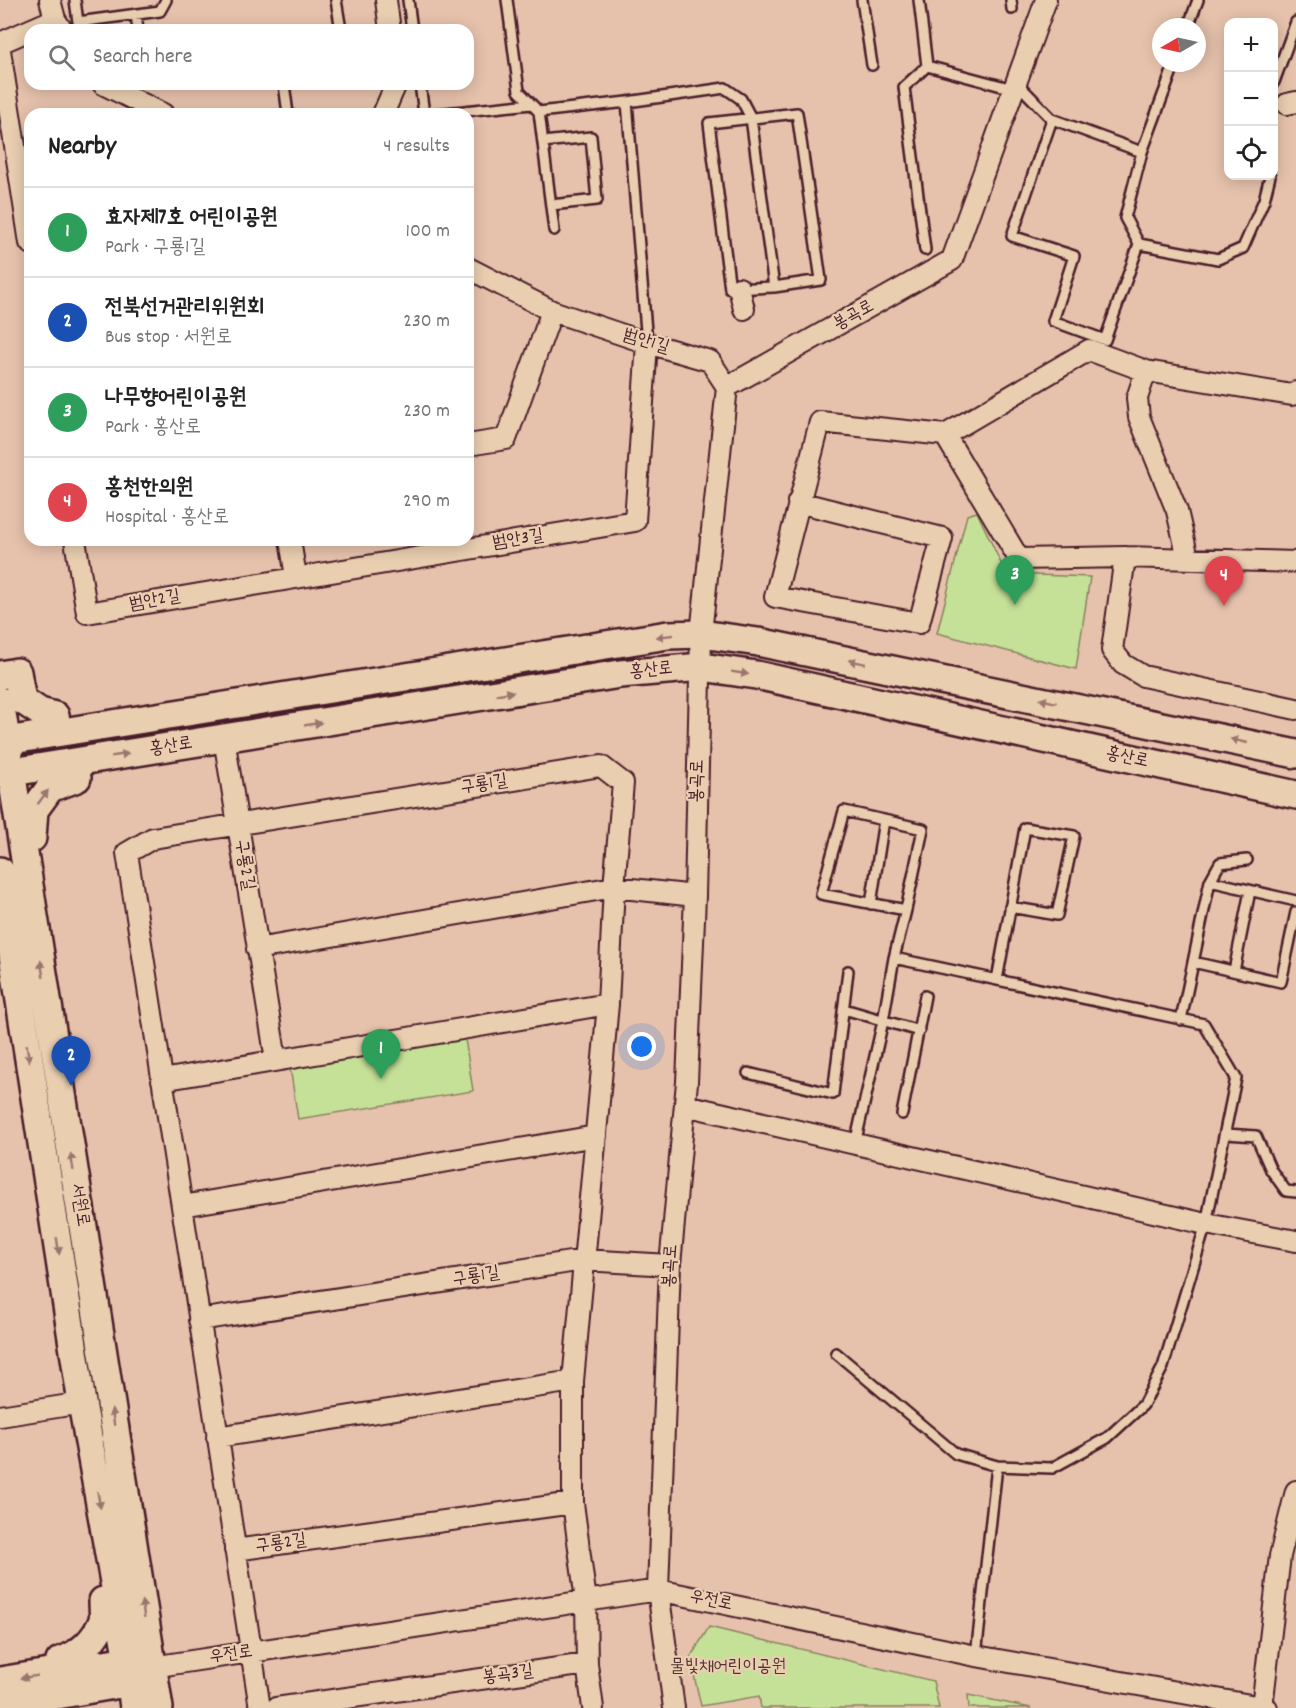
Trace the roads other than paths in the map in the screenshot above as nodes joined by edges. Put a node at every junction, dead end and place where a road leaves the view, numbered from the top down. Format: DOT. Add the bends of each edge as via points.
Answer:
graph roads {
  1 [pos="75,0"];
  2 [pos="165,0"];
  3 [pos="336,0"];
  4 [pos="386,0"];
  5 [pos="408,0"];
  6 [pos="507,0"];
  7 [pos="862,0"];
  8 [pos="919,0"];
  9 [pos="1046,0"];
  10 [pos="1198,0"];
  11 [pos="136,14"];
  12 [pos="56,16"];
  13 [pos="1191,18"];
  14 [pos="1296,22"];
  15 [pos="39,24"];
  16 [pos="137,24"];
  17 [pos="340,24"];
  18 [pos="389,24"];
  19 [pos="411,24"];
  20 [pos="24,31"];
  21 [pos="0,43"];
  22 [pos="0,50"];
  23 [pos="872,65"];
  24 [pos="927,66"];
  25 [pos="1172,72"];
  26 [pos="1278,72"];
  27 [pos="1014,85"];
  28 [pos="112,90"];
  29 [pos="285,90"];
  30 [pos="393,90"];
  31 [pos="421,90"];
  32 [pos="627,102"];
  33 [pos="531,104"];
  34 [pos="140,108"];
  35 [pos="287,108"];
  36 [pos="386,108"];
  37 [pos="423,108"];
  38 [pos="474,110"];
  39 [pos="539,112"];
  40 [pos="751,118"];
  41 [pos="1052,119"];
  42 [pos="543,142"];
  43 [pos="1142,152"];
  44 [pos="24,173"];
  45 [pos="1269,180"];
  46 [pos="551,205"];
  47 [pos="554,230"];
  48 [pos="1139,244"];
  49 [pos="925,250"];
  50 [pos="474,271"];
  51 [pos="774,287"];
  52 [pos="739,288"];
  53 [pos="744,309"];
  54 [pos="552,311"];
  55 [pos="647,343"];
  56 [pos="1146,371"];
  57 [pos="727,387"];
  58 [pos="1296,392"];
  59 [pos="945,435"];
  60 [pos="474,444"];
  61 [pos="798,502"];
  62 [pos="76,546"];
  63 [pos="291,546"];
  64 [pos="1125,557"];
  65 [pos="1188,558"];
  66 [pos="1296,562"];
  67 [pos="296,578"];
  68 [pos="701,634"];
  69 [pos="702,667"];
  70 [pos="0,675"];
  71 [pos="0,701"];
  72 [pos="1296,709"];
  73 [pos="58,732"];
  74 [pos="224,738"];
  75 [pos="3,741"];
  76 [pos="1296,754"];
  77 [pos="74,762"];
  78 [pos="6,773"];
  79 [pos="1296,795"];
  80 [pos="884,820"];
  81 [pos="237,825"];
  82 [pos="22,840"];
  83 [pos="1247,860"];
  84 [pos="0,871"];
  85 [pos="1210,881"];
  86 [pos="614,887"];
  87 [pos="1250,891"];
  88 [pos="695,896"];
  89 [pos="1296,901"];
  90 [pos="871,903"];
  91 [pos="1010,907"];
  92 [pos="906,910"];
  93 [pos="1296,912"];
  94 [pos="257,949"];
  95 [pos="894,958"];
  96 [pos="1193,962"];
  97 [pos="848,971"];
  98 [pos="1234,971"];
  99 [pos="997,980"];
  100 [pos="926,996"];
  101 [pos="608,1004"];
  102 [pos="844,1009"];
  103 [pos="1181,1020"];
  104 [pos="883,1021"];
  105 [pos="919,1031"];
  106 [pos="276,1060"];
  107 [pos="748,1073"];
  108 [pos="162,1080"];
  109 [pos="685,1104"];
  110 [pos="902,1114"];
  111 [pos="1226,1134"];
  112 [pos="596,1136"];
  113 [pos="855,1144"];
  114 [pos="1296,1192"];
  115 [pos="182,1206"];
  116 [pos="1206,1224"];
  117 [pos="1296,1241"];
  118 [pos="583,1260"];
  119 [pos="670,1265"];
  120 [pos="199,1320"];
  121 [pos="836,1353"];
  122 [pos="573,1381"];
  123 [pos="82,1403"];
  124 [pos="0,1416"];
  125 [pos="218,1437"];
  126 [pos="997,1466"];
  127 [pos="1296,1491"];
  128 [pos="573,1503"];
  129 [pos="235,1550"];
  130 [pos="658,1590"];
  131 [pos="116,1599"];
  132 [pos="586,1601"];
  133 [pos="250,1653"];
  134 [pos="976,1656"];
  135 [pos="587,1664"];
  136 [pos="136,1679"];
  137 [pos="0,1681"];
  138 [pos="74,1691"];
  139 [pos="0,1705"];
  140 [pos="1265,1707"];
  141 [pos="159,1708"];
  142 [pos="260,1708"];
  143 [pos="276,1708"];
  144 [pos="593,1708"];
  145 [pos="674,1708"];
  1 -- 11 [label="lane" via="78,22"];
  2 -- 11 [label="lane" via="160,11"];
  3 -- 17 [label="lane"];
  4 -- 18 [label="street"];
  5 -- 19 [label="lane"];
  6 -- 33 [label="lane" via="519,91"];
  7 -- 23 [label="lane"];
  8 -- 24 [label="lane"];
  9 -- 27 [label="street, 봉곡로"];
  10 -- 13 [label="lane"];
  11 -- 16 [label="lane"];
  12 -- 15 [label="street"];
  14 -- 26 [label="lane"];
  20 -- 21 [label="street"];
  22 -- 44 [label="street"];
  24 -- 27 [label="lane"];
  24 -- 49 [label="lane" via="904,87"];
  25 -- 43 [label="lane"];
  27 -- 41 [label="lane"];
  27 -- 57 [label="street, 봉곡로" via="952,261"];
  28 -- 34 [label="street"];
  29 -- 35 [label="lane"];
  30 -- 36 [label="street"];
  31 -- 37 [label="lane"];
  32 -- 39 [label="lane"];
  32 -- 40 [label="lane" via="725,88 741,99"];
  32 -- 55 [label="lane"];
  33 -- 38 [label="lane"];
  33 -- 39 [label="lane"];
  39 -- 42 [label="lane"];
  40 -- 51 [label="lane"];
  40 -- 51 [label="lane" via="797,113 819,269 820,280"];
  40 -- 52 [label="lane" via="709,123 730,289"];
  41 -- 43 [label="lane"];
  41 -- 48 [label="lane" via="1012,236 1074,256 1053,321 1105,340"];
  42 -- 46 [label="lane"];
  42 -- 46 [label="lane" via="591,137 597,200"];
  43 -- 48 [label="lane" via="1125,218"];
  45 -- 48 [label="lane" via="1243,248 1218,259"];
  46 -- 47 [label="lane"];
  50 -- 54 [label="street, 범안1길"];
  51 -- 52 [label="lane"];
  52 -- 53 [label="street"];
  54 -- 55 [label="street, 범안1길"];
  54 -- 60 [label="street" via="506,439"];
  55 -- 57 [label="street, 범안1길" via="710,361"];
  55 -- 67 [label="street, 범안3길" via="635,521"];
  56 -- 58 [label="street" via="1292,395"];
  56 -- 59 [label="street" via="1089,350"];
  56 -- 65 [label="street" via="1137,398 1139,417 1177,511"];
  57 -- 68 [label="street, 봉곡로"];
  59 -- 61 [label="street" via="820,422"];
  59 -- 64 [label="street" via="1019,559"];
  61 -- 61 [label="street" via="942,538 920,623 775,597"];
  62 -- 67 [label="street, 범안2길" via="87,613"];
  63 -- 67 [label="street"];
  64 -- 65 [label="street"];
  64 -- 72 [label="street" via="1112,650 1123,664 1143,676"];
  65 -- 66 [label="street"];
  68 -- 69 [label="street, 봉곡로"];
  68 -- 73 [label="street, 홍산로, one-way" via="668,635"];
  76 -- 68 [label="street, 홍산로, one-way" via="758,642"];
  74 -- 69 [label="street, 홍산로, one-way" via="620,674"];
  69 -- 79 [label="street, 홍산로, one-way" via="756,675"];
  69 -- 88 [label="street, 봉곡로"];
  70 -- 73 [label="street" via="17,672 22,700 40,712 56,716"];
  71 -- 75 [label="street, 서원로"];
  73 -- 75 [label="street, 홍산로"];
  77 -- 74 [label="street, 홍산로, one-way"];
  74 -- 81 [label="street"];
  75 -- 78 [label="street, 서원로"];
  77 -- 78 [label="street, 홍산로"];
  82 -- 77 [label="street, one-way" via="32,838 34,810 50,788 77,778"];
  78 -- 82 [label="street, 서원로"];
  80 -- 90 [label="lane"];
  80 -- 90 [label="lane" via="844,811 821,894"];
  80 -- 92 [label="lane" via="923,829"];
  81 -- 86 [label="street, 구룡1길" via="601,766 623,783"];
  81 -- 94 [label="street, 구룡2길"];
  81 -- 108 [label="street, 구룡2길" via="153,838 127,853"];
  136 -- 82 [label="street, 서원로, one-way"];
  83 -- 85 [label="lane" via="1220,863"];
  84 -- 123 [label="street, 서원로, one-way"];
  85 -- 87 [label="lane"];
  85 -- 96 [label="lane"];
  86 -- 88 [label="street"];
  86 -- 94 [label="street"];
  86 -- 101 [label="street, 구룡1길"];
  87 -- 89 [label="lane"];
  87 -- 98 [label="lane"];
  88 -- 109 [label="street, 봉곡로"];
  90 -- 92 [label="lane"];
  91 -- 91 [label="lane" via="1025,828 1074,836 1057,915"];
  91 -- 99 [label="lane"];
  92 -- 95 [label="lane"];
  93 -- 98 [label="lane" via="1281,982"];
  94 -- 106 [label="street, 구룡2길"];
  95 -- 99 [label="lane"];
  95 -- 104 [label="lane"];
  96 -- 98 [label="lane"];
  96 -- 103 [label="lane"];
  97 -- 102 [label="lane"];
  99 -- 103 [label="lane"];
  100 -- 105 [label="lane"];
  101 -- 106 [label="street"];
  101 -- 112 [label="street, 구룡1길"];
  102 -- 104 [label="lane"];
  102 -- 107 [label="lane" via="833,1095"];
  103 -- 111 [label="lane" via="1204,1024 1236,1078"];
  104 -- 105 [label="lane"];
  104 -- 113 [label="lane"];
  105 -- 110 [label="lane"];
  106 -- 108 [label="street"];
  108 -- 115 [label="street, 구룡2길"];
  109 -- 113 [label="street"];
  109 -- 119 [label="street, 봉곡로"];
  111 -- 114 [label="lane" via="1256,1136 1271,1170 1286,1191"];
  111 -- 116 [label="lane"];
  112 -- 115 [label="street"];
  112 -- 118 [label="street, 구룡1길"];
  113 -- 116 [label="street"];
  115 -- 120 [label="street, 구룡2길"];
  116 -- 117 [label="street"];
  116 -- 126 [label="lane" via="1163,1367 1143,1405 1107,1438 1052,1468"];
  118 -- 119 [label="street"];
  118 -- 120 [label="street, 구룡1길"];
  118 -- 122 [label="street, 구룡1길"];
  119 -- 130 [label="street, 봉곡로"];
  120 -- 125 [label="street, 구룡2길"];
  121 -- 126 [label="lane" via="956,1454"];
  122 -- 125 [label="street"];
  122 -- 128 [label="street, 구룡1길"];
  123 -- 124 [label="street"];
  123 -- 131 [label="street, 서원로, one-way"];
  125 -- 129 [label="street, 구룡2길"];
  126 -- 134 [label="lane"];
  127 -- 140 [label="street" via="1280,1556"];
  128 -- 129 [label="street, 구룡2길"];
  128 -- 132 [label="street, 구룡1길"];
  129 -- 133 [label="street"];
  130 -- 132 [label="street, 우전로"];
  130 -- 134 [label="street, 우전로"];
  130 -- 145 [label="street, 봉곡로"];
  131 -- 136 [label="street, 서원로"];
  131 -- 138 [label="street" via="103,1601 103,1620 87,1647 60,1661"];
  132 -- 133 [label="street, 우전로"];
  132 -- 135 [label="street"];
  133 -- 136 [label="street, 우전로"];
  133 -- 142 [label="street"];
  134 -- 140 [label="street, 우전로"];
  135 -- 143 [label="street, 봉곡3길"];
  135 -- 144 [label="street"];
  136 -- 138 [label="street, 우전로"];
  136 -- 141 [label="street, 서원로"];
  138 -- 137 [label="street, 우전로, one-way"];
  138 -- 139 [label="street, 우전로"];
}
